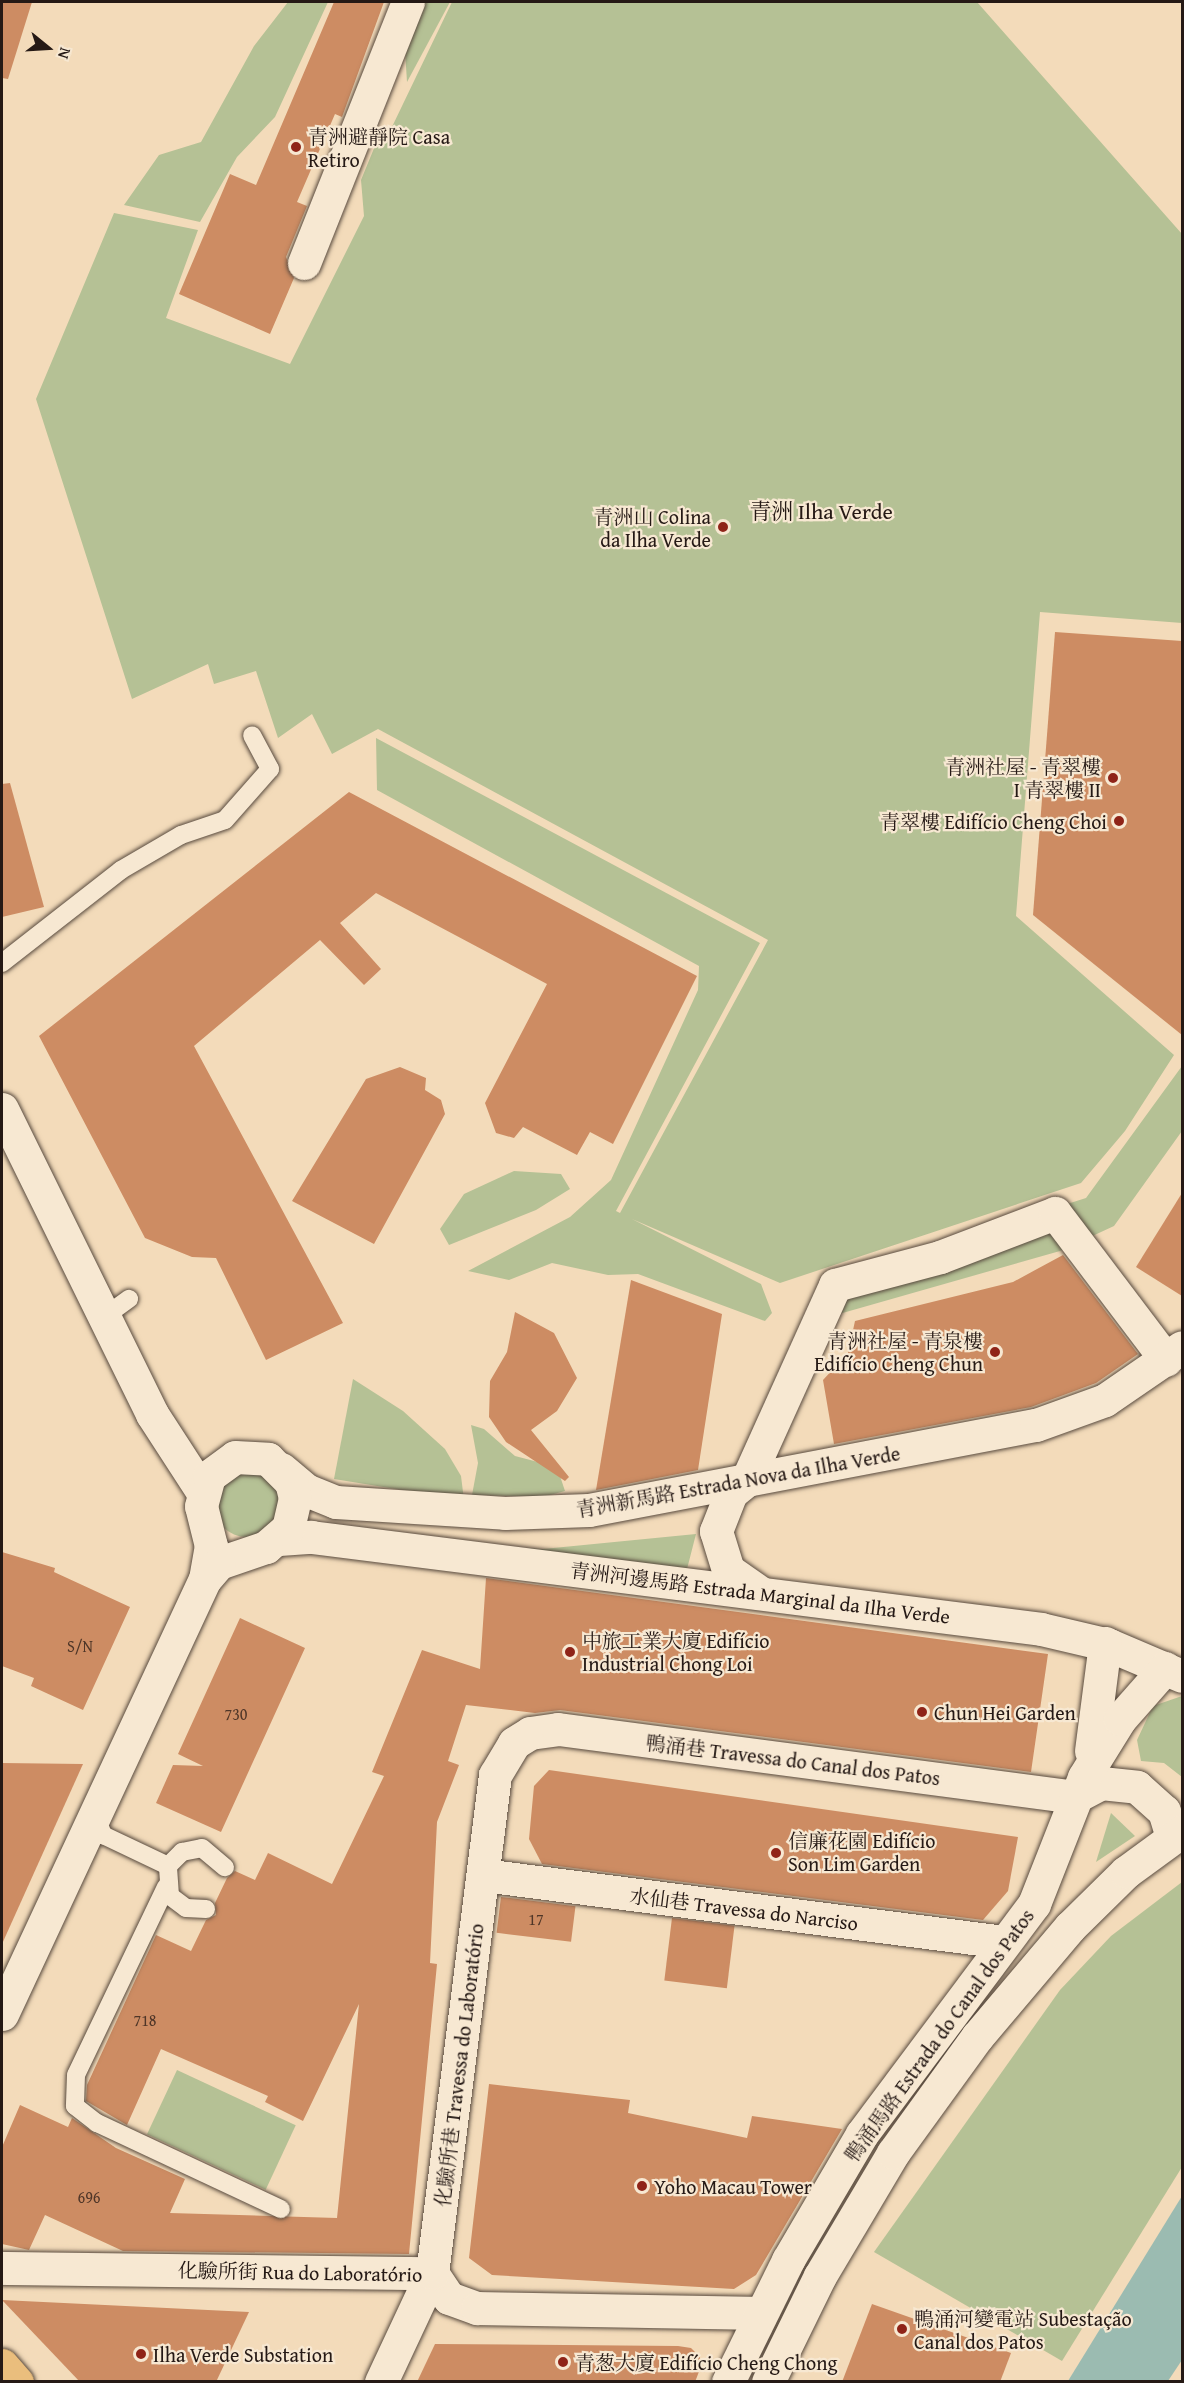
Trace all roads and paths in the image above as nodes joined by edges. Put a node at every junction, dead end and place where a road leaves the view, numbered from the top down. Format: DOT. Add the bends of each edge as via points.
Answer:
graph roads {
  1 [pos="408,2"];
  2 [pos="304,263"];
  3 [pos="252,735"];
  4 [pos="2,963"];
  5 [pos="2,1108"];
  6 [pos="1174,1353"];
  7 [pos="152,1414"];
  8 [pos="236,1457"];
  9 [pos="281,1469"];
  10 [pos="747,1480"];
  11 [pos="203,1506"];
  12 [pos="265,1545"];
  13 [pos="205,1579"];
  14 [pos="760,1593"];
  15 [pos="1105,1643"];
  16 [pos="1176,1669"];
  17 [pos="514,1743"];
  18 [pos="1079,1787"];
  19 [pos="104,1826"];
  20 [pos="1177,1834"];
  21 [pos="168,1866"];
  22 [pos="225,1867"];
  23 [pos="483,1875"];
  24 [pos="166,1887"];
  25 [pos="206,1909"];
  26 [pos="1004,1942"];
  27 [pos="2,2014"];
  28 [pos="281,2209"];
  29 [pos="2,2268"];
  30 [pos="432,2273"];
  31 [pos="761,2313"];
  32 [pos="2,2365"];
  33 [pos="17,2382"];
  34 [pos="381,2382"];
  35 [pos="728,2382"];
  36 [pos="768,2382"];
  1 -- 2 [label="street"];
  3 -- 4 [label="lane" via="270,769 225,820 181,835 122,870"];
  5 -- 7 [label="street" via="116,1308"];
  6 -- 10 [label="street, 青洲新馬路 Estrada Nova da Ilha Verde" via="1105,1400 1036,1425"];
  6 -- 10 [label="street" via="1055,1213 940,1257 835,1285"];
  7 -- 8 [label="street" via="175,1438 204,1452"];
  7 -- 11 [label="street"];
  8 -- 9 [label="street" via="252,1455"];
  8 -- 11 [label="street" via="209,1476"];
  9 -- 10 [label="street, 青洲新馬路 Estrada Nova da Ilha Verde" via="306,1490 336,1502 505,1513 589,1510"];
  9 -- 12 [label="street" via="295,1498 291,1521"];
  10 -- 14 [label="street" via="731,1494 716,1531 728,1570"];
  11 -- 12 [label="street" via="223,1543"];
  11 -- 13 [label="street" via="211,1546"];
  12 -- 13 [label="street" via="219,1563"];
  12 -- 14 [label="street, 青洲河邊馬路 Estrada Marginal da Ilha Verde" via="311,1537"];
  13 -- 19 [label="street"];
  14 -- 15 [label="street, 青洲河邊馬路 Estrada Marginal da Ilha Verde" via="1041,1629"];
  15 -- 16 [label="street, 青洲河邊馬路 Estrada Marginal da Ilha Verde"];
  15 -- 18 [label="street" via="1100,1707"];
  16 -- 18 [label="street" via="1120,1719"];
  17 -- 18 [label="street, 鴨涌巷 Travessa do Canal dos Patos" via="530,1733 558,1730"];
  17 -- 23 [label="street, 化驗所巷 Travessa do Laboratório" via="495,1775"];
  18 -- 20 [label="street" via="1101,1783 1137,1787 1164,1811"];
  18 -- 26 [label="street, 鴨涌馬路 Estrada do Canal dos Patos" via="1034,1904"];
  19 -- 21 [label="lane"];
  19 -- 27 [label="street" via="78,1851"];
  20 -- 36 [label="street, 鴨涌馬路 Estrada do Canal dos Patos" via="1070,1927 977,2037 893,2153 820,2276"];
  21 -- 22 [label="lane" via="182,1852 202,1848"];
  21 -- 24 [label="lane"];
  23 -- 26 [label="street, 水仙巷 Travessa do Narciso"];
  23 -- 30 [label="street, 化驗所巷 Travessa do Laboratório"];
  24 -- 25 [label="lane" via="186,1908"];
  24 -- 28 [label="lane" via="76,2076 75,2106 97,2123"];
  26 -- 31 [label="street, 鴨涌馬路 Estrada do Canal dos Patos" via="862,2134"];
  29 -- 30 [label="street, 化驗所街 Rua do Laboratório"];
  30 -- 31 [label="street, 化驗所街 Rua do Laboratório" via="449,2298 477,2308"];
  30 -- 34 [label="street, 化驗所巷 Travessa do Laboratório"];
  31 -- 35 [label="street, 鴨涌馬路 Estrada do Canal dos Patos"];
  32 -- 33 [label="main road"];
}
